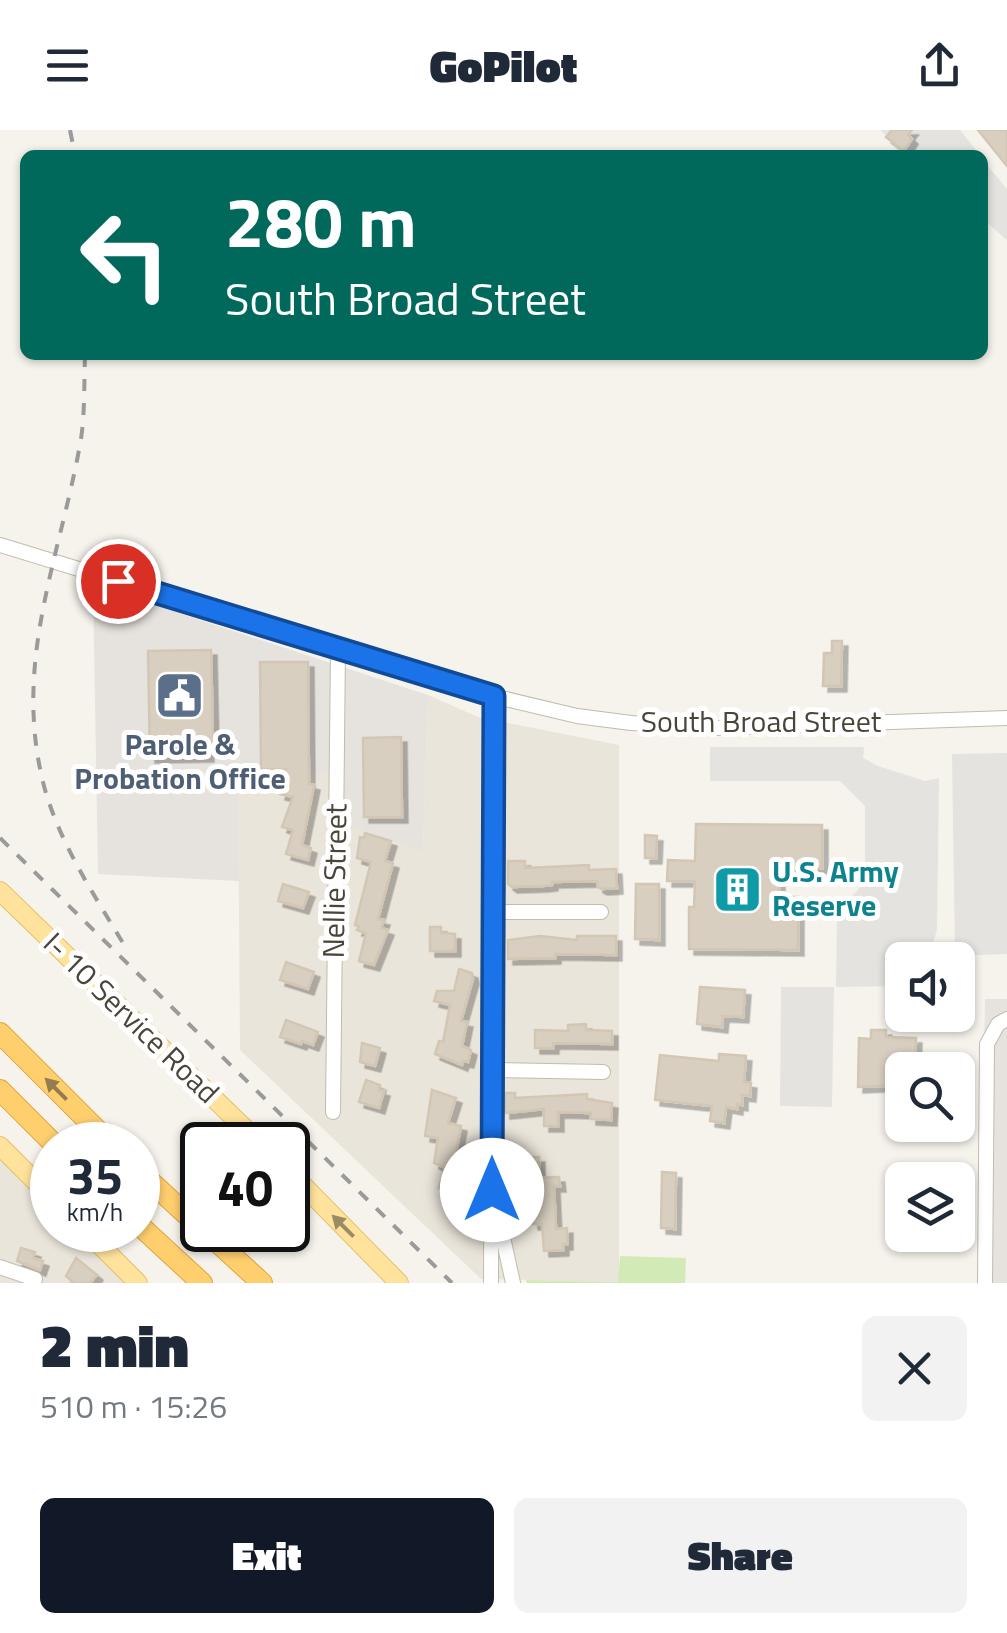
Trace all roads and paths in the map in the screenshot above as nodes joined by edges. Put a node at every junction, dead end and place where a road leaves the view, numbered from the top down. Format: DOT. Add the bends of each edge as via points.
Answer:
graph roads {
  1 [pos="0,545"];
  2 [pos="338,650"];
  3 [pos="494,696"];
  4 [pos="1007,718"];
  5 [pos="0,891"];
  6 [pos="492,912"];
  7 [pos="601,912"];
  8 [pos="1007,1019"];
  9 [pos="0,1033"];
  10 [pos="492,1070"];
  11 [pos="602,1072"];
  12 [pos="0,1090"];
  13 [pos="333,1112"];
  14 [pos="32,1122"];
  15 [pos="89,1122"];
  16 [pos="238,1122"];
  17 [pos="0,1146"];
  18 [pos="30,1176"];
  19 [pos="160,1190"];
  20 [pos="492,1190"];
  21 [pos="310,1193"];
  22 [pos="180,1209"];
  23 [pos="160,1244"];
  24 [pos="106,1252"];
  25 [pos="227,1252"];
  26 [pos="0,1266"];
  27 [pos="35,1279"];
  28 [pos="138,1283"];
  29 [pos="202,1283"];
  30 [pos="262,1283"];
  31 [pos="398,1283"];
  32 [pos="491,1283"];
  33 [pos="513,1283"];
  34 [pos="985,1283"];
  1 -- 2 [label="street, South Broad Street"];
  2 -- 3 [label="street, South Broad Street"];
  2 -- 13 [label="street, Nellie Street"];
  3 -- 4 [label="street, South Broad Street" via="578,716 690,728"];
  3 -- 6 [label="street"];
  5 -- 16 [label="main road, I- 10 Service Road"];
  6 -- 7 [label="street"];
  6 -- 10 [label="street"];
  8 -- 34 [label="street" via="986,1044"];
  15 -- 9 [label="highway, one-way"];
  10 -- 11 [label="street"];
  10 -- 20 [label="street"];
  12 -- 14 [label="highway"];
  17 -- 18 [label="main road"];
  19 -- 22 [label="highway"];
  20 -- 32 [label="street"];
  20 -- 33 [label="street"];
  31 -- 21 [label="main road, one-way"];
  23 -- 29 [label="highway"];
  24 -- 28 [label="main road"];
  25 -- 30 [label="highway"];
  26 -- 27 [label="street"];
}
